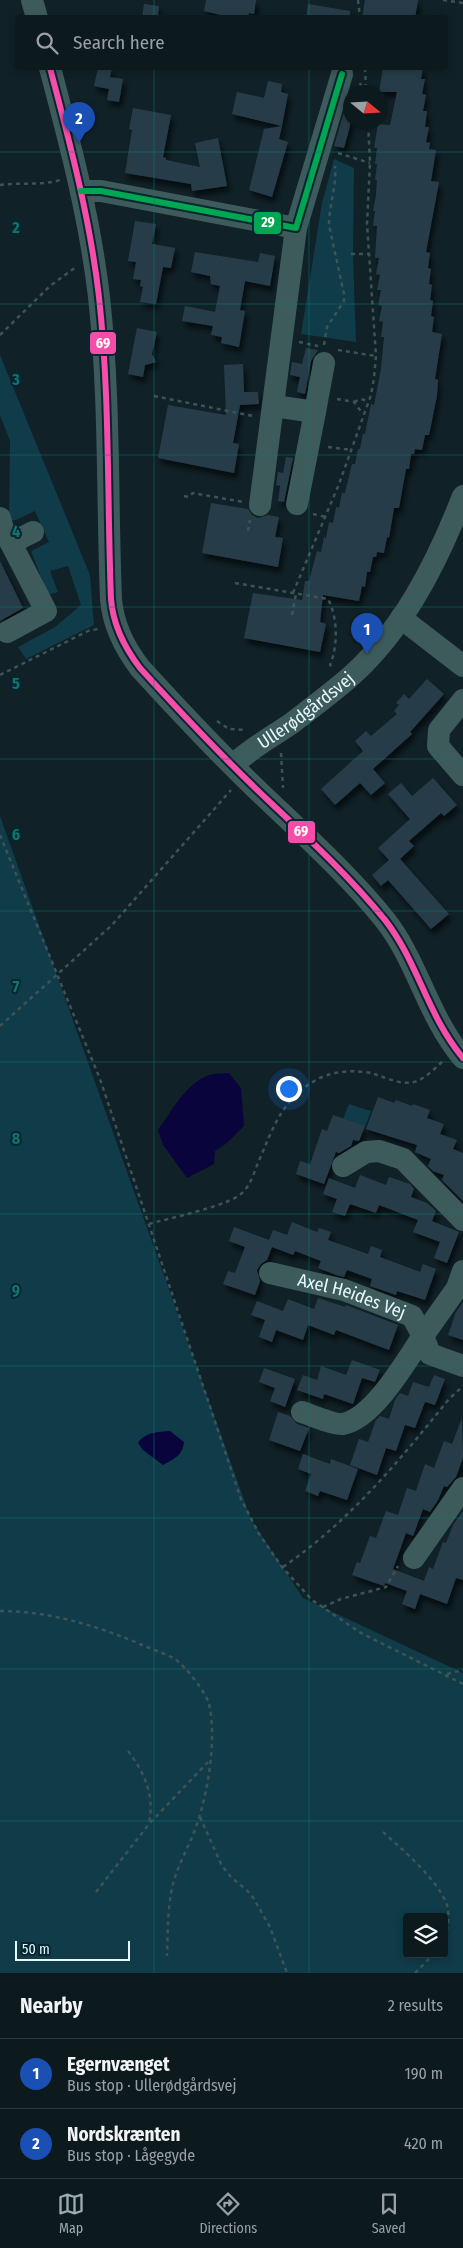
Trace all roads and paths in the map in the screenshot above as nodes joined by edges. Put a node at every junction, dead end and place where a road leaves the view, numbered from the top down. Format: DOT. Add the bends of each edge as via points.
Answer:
graph roads {
  1 [pos="32,0"];
  2 [pos="358,0"];
  3 [pos="443,0"];
  4 [pos="463,4"];
  5 [pos="36,15"];
  6 [pos="360,15"];
  7 [pos="50,70"];
  8 [pos="365,70"];
  9 [pos="342,74"];
  10 [pos="366,85"];
  11 [pos="368,130"];
  12 [pos="351,157"];
  13 [pos="370,162"];
  14 [pos="335,163"];
  15 [pos="0,184"];
  16 [pos="72,190"];
  17 [pos="296,228"];
  18 [pos="351,254"];
  19 [pos="369,254"];
  20 [pos="74,258"];
  21 [pos="76,267"];
  22 [pos="76,277"];
  23 [pos="0,335"];
  24 [pos="324,355"];
  25 [pos="154,396"];
  26 [pos="368,401"];
  27 [pos="354,402"];
  28 [pos="317,404"];
  29 [pos="273,413"];
  30 [pos="364,414"];
  31 [pos="343,450"];
  32 [pos="351,450"];
  33 [pos="193,493"];
  34 [pos="184,496"];
  35 [pos="463,496"];
  36 [pos="298,504"];
  37 [pos="260,505"];
  38 [pos="0,518"];
  39 [pos="33,532"];
  40 [pos="11,543"];
  41 [pos="235,583"];
  42 [pos="295,593"];
  43 [pos="292,615"];
  44 [pos="402,618"];
  45 [pos="101,628"];
  46 [pos="7,632"];
  47 [pos="463,666"];
  48 [pos="0,675"];
  49 [pos="348,678"];
  50 [pos="463,700"];
  51 [pos="212,718"];
  52 [pos="250,730"];
  53 [pos="282,750"];
  54 [pos="233,764"];
  55 [pos="463,775"];
  56 [pos="237,796"];
  57 [pos="271,803"];
  58 [pos="0,835"];
  59 [pos="58,974"];
  60 [pos="0,1026"];
  61 [pos="460,1054"];
  62 [pos="343,1166"];
  63 [pos="463,1220"];
  64 [pos="149,1224"];
  65 [pos="463,1272"];
  66 [pos="270,1273"];
  67 [pos="423,1336"];
  68 [pos="463,1366"];
  69 [pos="463,1386"];
  70 [pos="302,1412"];
  71 [pos="463,1488"];
  72 [pos="414,1558"];
  73 [pos="282,1567"];
  74 [pos="323,1607"];
  75 [pos="0,1611"];
  76 [pos="463,1670"];
  77 [pos="445,1675"];
  78 [pos="463,1684"];
  79 [pos="128,1751"];
  80 [pos="210,1761"];
  81 [pos="199,1816"];
  82 [pos="149,1824"];
  83 [pos="384,1832"];
  84 [pos="96,1892"];
  85 [pos="447,1913"];
  86 [pos="167,1956"];
  87 [pos="430,1958"];
  88 [pos="287,1973"];
  89 [pos="415,1973"];
  1 -- 5 [label="street"];
  2 -- 6 [label="path"];
  3 -- 4 [label="path"];
  7 -- 16 [label="street"];
  8 -- 10 [label="path"];
  9 -- 17 [label="street"];
  11 -- 13 [label="path"];
  12 -- 13 [label="path"];
  13 -- 19 [label="path"];
  14 -- 24 [label="path" via="336,188 329,225 344,301 327,327"];
  15 -- 16 [label="path" via="50,183 59,178"];
  16 -- 17 [label="street" via="101,191"];
  16 -- 54 [label="street" via="92,244 101,318 114,620 140,668"];
  17 -- 29 [label="street"];
  18 -- 19 [label="path"];
  19 -- 26 [label="path" via="376,356"];
  20 -- 21 [label="path"];
  21 -- 22 [label="path"];
  21 -- 23 [label="path" via="50,286"];
  24 -- 28 [label="street"];
  25 -- 29 [label="path"];
  26 -- 27 [label="path"];
  26 -- 30 [label="path"];
  27 -- 28 [label="path"];
  27 -- 30 [label="path"];
  28 -- 29 [label="street"];
  28 -- 36 [label="street"];
  29 -- 37 [label="street"];
  30 -- 32 [label="path"];
  31 -- 32 [label="path"];
  32 -- 42 [label="path"];
  33 -- 34 [label="path"];
  35 -- 44 [label="street, Ullerødgårdsvej" via="432,565"];
  38 -- 40 [label="street"];
  39 -- 40 [label="street"];
  40 -- 46 [label="street" via="46,611"];
  41 -- 42 [label="path"];
  42 -- 43 [label="path"];
  42 -- 49 [label="path" via="328,599 336,645 330,665"];
  44 -- 47 [label="street"];
  44 -- 49 [label="street, Ullerødgårdsvej"];
  45 -- 48 [label="path" via="88,631"];
  49 -- 54 [label="street, Ullerødgårdsvej"];
  50 -- 55 [label="street" via="439,730 438,746"];
  51 -- 52 [label="path" via="228,729"];
  53 -- 57 [label="path" via="283,790"];
  54 -- 57 [label="street"];
  56 -- 59 [label="path" via="231,790 112,925"];
  57 -- 61 [label="street" via="334,864 393,930 433,1013"];
  58 -- 59 [label="path"];
  59 -- 60 [label="path"];
  59 -- 64 [label="path" via="100,1079"];
  61 -- 64 [label="path" via="423,1079 413,1082 353,1072 319,1078 294,1095 280,1113 250,1183 242,1194 230,1201"];
  62 -- 63 [label="street" via="366,1152 379,1151 403,1159"];
  64 -- 73 [label="path" via="241,1499 259,1534"];
  65 -- 67 [label="street, Axel Heides Vej" via="457,1288"];
  66 -- 67 [label="street, Axel Heides Vej" via="344,1290 412,1316"];
  67 -- 68 [label="street, Axel Heides Vej" via="430,1354"];
  67 -- 70 [label="street, Axel Heides Vej" via="388,1388 359,1418 341,1424"];
  69 -- 73 [label="path" via="377,1486 311,1548"];
  71 -- 72 [label="street"];
  72 -- 74 [label="path" via="402,1562 386,1588"];
  73 -- 74 [label="path" via="312,1600"];
  74 -- 77 [label="path" via="361,1633"];
  75 -- 80 [label="path" via="43,1614 82,1623 176,1660 192,1676 208,1703 212,1728"];
  76 -- 77 [label="path"];
  77 -- 78 [label="path"];
  79 -- 82 [label="path" via="147,1781 152,1811"];
  80 -- 81 [label="path"];
  80 -- 82 [label="path"];
  81 -- 86 [label="path" via="175,1877 168,1905"];
  81 -- 88 [label="path" via="222,1866 251,1894 270,1927"];
  82 -- 84 [label="path"];
  83 -- 85 [label="path" via="416,1863 446,1903"];
  87 -- 89 [label="path"];
}
